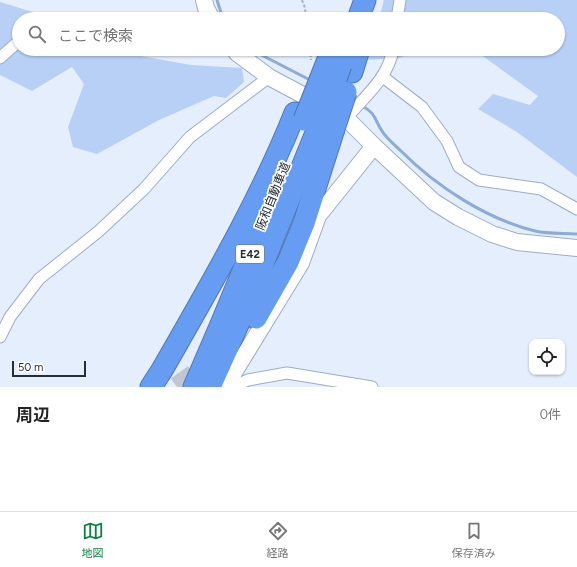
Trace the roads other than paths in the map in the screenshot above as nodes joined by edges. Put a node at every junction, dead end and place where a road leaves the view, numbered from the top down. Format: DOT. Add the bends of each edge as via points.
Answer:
graph roads {
  1 [pos="204,0"];
  2 [pos="350,0"];
  3 [pos="365,0"];
  4 [pos="373,0"];
  5 [pos="400,0"];
  6 [pos="208,12"];
  7 [pos="346,12"];
  8 [pos="361,12"];
  9 [pos="370,12"];
  10 [pos="398,12"];
  11 [pos="12,47"];
  12 [pos="241,56"];
  13 [pos="392,56"];
  14 [pos="0,58"];
  15 [pos="340,58"];
  16 [pos="269,77"];
  17 [pos="383,77"];
  18 [pos="319,122"];
  19 [pos="374,146"];
  20 [pos="577,209"];
  21 [pos="577,248"];
  22 [pos="256,318"];
  23 [pos="0,337"];
  24 [pos="151,387"];
  25 [pos="194,387"];
  26 [pos="210,387"];
  27 [pos="225,387"];
  28 [pos="232,387"];
  29 [pos="372,387"];
  1 -- 6 [label="street"];
  2 -- 7 [label="highway"];
  3 -- 8 [label="highway"];
  4 -- 9 [label="highway"];
  5 -- 10 [label="street"];
  11 -- 14 [label="street"];
  12 -- 16 [label="street"];
  13 -- 17 [label="street"];
  15 -- 18 [label="highway, bridge"];
  15 -- 18 [label="highway, 阪和自動車道 / E42, bridge"];
  16 -- 18 [label="street"];
  16 -- 23 [label="street" via="190,138 144,189 99,232 39,280 10,317"];
  17 -- 18 [label="street"];
  17 -- 20 [label="street" via="422,107 447,141 459,167 480,180 542,189"];
  18 -- 19 [label="street"];
  18 -- 22 [label="highway" via="304,223 288,262"];
  18 -- 24 [label="highway" via="280,150 232,248"];
  18 -- 25 [label="highway, 阪和自動車道 / E42" via="225,315"];
  18 -- 26 [label="highway, 阪和自動車道 / E42" via="240,320"];
  19 -- 21 [label="street" via="434,202 458,217 492,234 517,242"];
  19 -- 27 [label="street" via="318,216 301,263"];
  28 -- 29 [label="street" via="248,380 287,373"];
}
